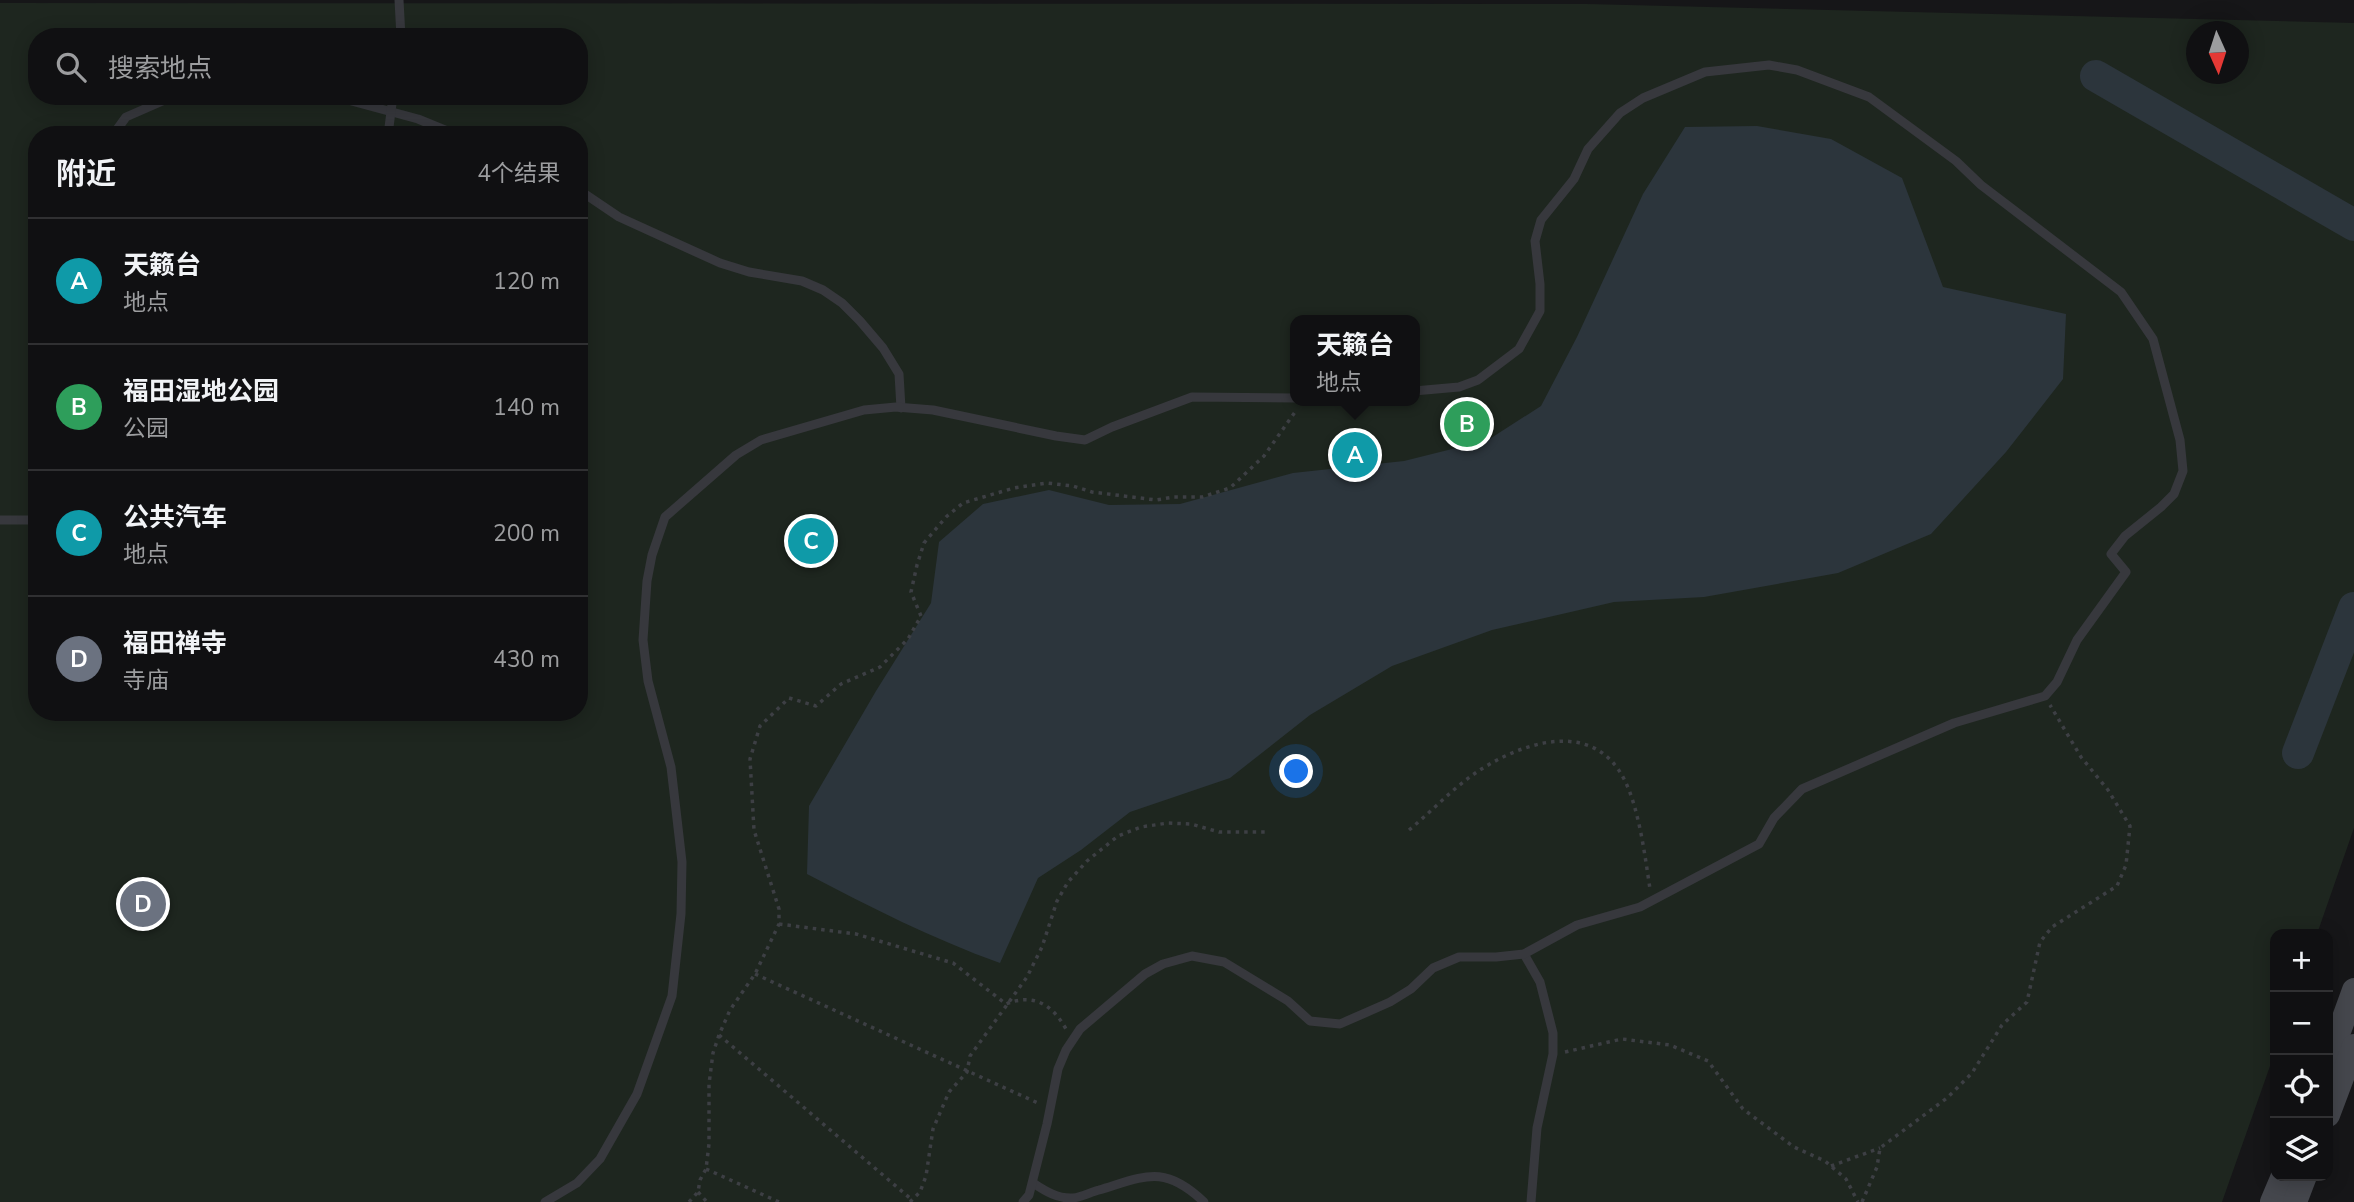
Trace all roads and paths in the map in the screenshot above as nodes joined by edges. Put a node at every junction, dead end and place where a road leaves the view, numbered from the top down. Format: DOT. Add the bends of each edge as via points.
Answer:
graph roads {
  1 [pos="399,0"];
  2 [pos="401,28"];
  3 [pos="153,105"];
  4 [pos="368,105"];
  5 [pos="392,105"];
  6 [pos="391,111"];
  7 [pos="120,126"];
  8 [pos="389,126"];
  9 [pos="432,126"];
  10 [pos="588,196"];
  11 [pos="1420,391"];
  12 [pos="1290,398"];
  13 [pos="901,408"];
  14 [pos="1295,412"];
  15 [pos="0,520"];
  16 [pos="28,520"];
  17 [pos="2045,696"];
  18 [pos="1409,830"];
  19 [pos="1266,832"];
  20 [pos="1652,901"];
  21 [pos="779,924"];
  22 [pos="1524,954"];
  23 [pos="755,974"];
  24 [pos="2354,990"];
  25 [pos="1006,1004"];
  26 [pos="719,1035"];
  27 [pos="1073,1040"];
  28 [pos="2354,1046"];
  29 [pos="1553,1054"];
  30 [pos="2331,1055"];
  31 [pos="967,1072"];
  32 [pos="2333,1102"];
  33 [pos="1049,1109"];
  34 [pos="1880,1148"];
  35 [pos="1831,1166"];
  36 [pos="706,1170"];
  37 [pos="2281,1181"];
  38 [pos="2303,1181"];
  39 [pos="1033,1183"];
  40 [pos="698,1192"];
  41 [pos="911,1201"];
  42 [pos="545,1202"];
  43 [pos="689,1202"];
  44 [pos="707,1202"];
  45 [pos="779,1202"];
  46 [pos="1023,1202"];
  47 [pos="1204,1202"];
  48 [pos="1531,1202"];
  49 [pos="1860,1202"];
  50 [pos="2273,1202"];
  51 [pos="2295,1202"];
  1 -- 2 [label="lane"];
  3 -- 7 [label="lane" via="126,117"];
  4 -- 6 [label="lane"];
  5 -- 6 [label="lane"];
  6 -- 8 [label="lane"];
  6 -- 9 [label="lane"];
  10 -- 13 [label="lane" via="619,217 720,263 823,290 842,303 883,348 899,374"];
  11 -- 17 [label="lane" via="1460,387 1478,380 1519,349 1540,311 1535,241 1541,220 1574,179 1588,149 1620,113 1653,93 1705,72 1769,65 1797,70 1869,97 2122,292 2152,339 2161,366 2183,471 2174,494 2111,554 2126,572 2077,640"];
  12 -- 13 [label="lane" via="1192,397 1085,440"];
  13 -- 42 [label="lane" via="864,410 761,440 736,455 665,517 647,581 643,640 648,681 671,767 682,862 672,996 637,1094 600,1159 577,1183"];
  14 -- 21 [label="path" via="1264,456 1230,488 1202,497 1156,500 1047,483 987,494 963,503 946,517 924,543 917,565 911,592 920,615 908,639 880,667 841,684 816,706 789,698 760,726 750,759 754,830 779,909"];
  15 -- 16 [label="lane"];
  17 -- 20 [label="lane" via="1954,723 1802,789 1774,818 1759,844"];
  17 -- 34 [label="path" via="2130,826 2126,866 2117,886 2052,927 2040,942 2027,1002 2002,1025 1972,1073 1947,1098"];
  18 -- 20 [label="path" via="1453,790 1507,754 1549,741 1583,743 1607,756 1624,779"];
  19 -- 25 [label="path" via="1219,832 1167,823 1118,836 1068,882 1027,977"];
  20 -- 22 [label="lane" via="1577,925"];
  21 -- 23 [label="path"];
  21 -- 25 [label="path" via="856,934 953,964"];
  22 -- 27 [label="lane" via="1459,957 1433,968 1390,1002 1340,1024 1310,1021 1288,1001 1234,967 1192,956 1145,974"];
  22 -- 29 [label="lane" via="1547,1005"];
  23 -- 26 [label="path"];
  23 -- 31 [label="path"];
  24 -- 30 [label="main road"];
  25 -- 27 [label="path" via="1029,998 1047,1005"];
  25 -- 31 [label="path" via="970,1056"];
  26 -- 36 [label="path" via="709,1084"];
  26 -- 41 [label="path"];
  27 -- 33 [label="lane" via="1058,1069"];
  28 -- 32 [label="main road"];
  29 -- 35 [label="path" via="1622,1040 1670,1045 1708,1061 1743,1110 1794,1147"];
  29 -- 48 [label="lane" via="1536,1128"];
  31 -- 33 [label="path"];
  31 -- 41 [label="path" via="949,1092 929,1149 926,1176"];
  33 -- 39 [label="lane"];
  34 -- 35 [label="path"];
  34 -- 49 [label="path" via="1878,1167"];
  35 -- 49 [label="path" via="1846,1179"];
  36 -- 40 [label="path"];
  36 -- 45 [label="path"];
  37 -- 50 [label="main road"];
  38 -- 51 [label="main road"];
  39 -- 46 [label="lane"];
  39 -- 47 [label="lane" via="1052,1195 1074,1198 1128,1179 1155,1175 1185,1184"];
  40 -- 43 [label="path"];
  40 -- 44 [label="path"];
}
